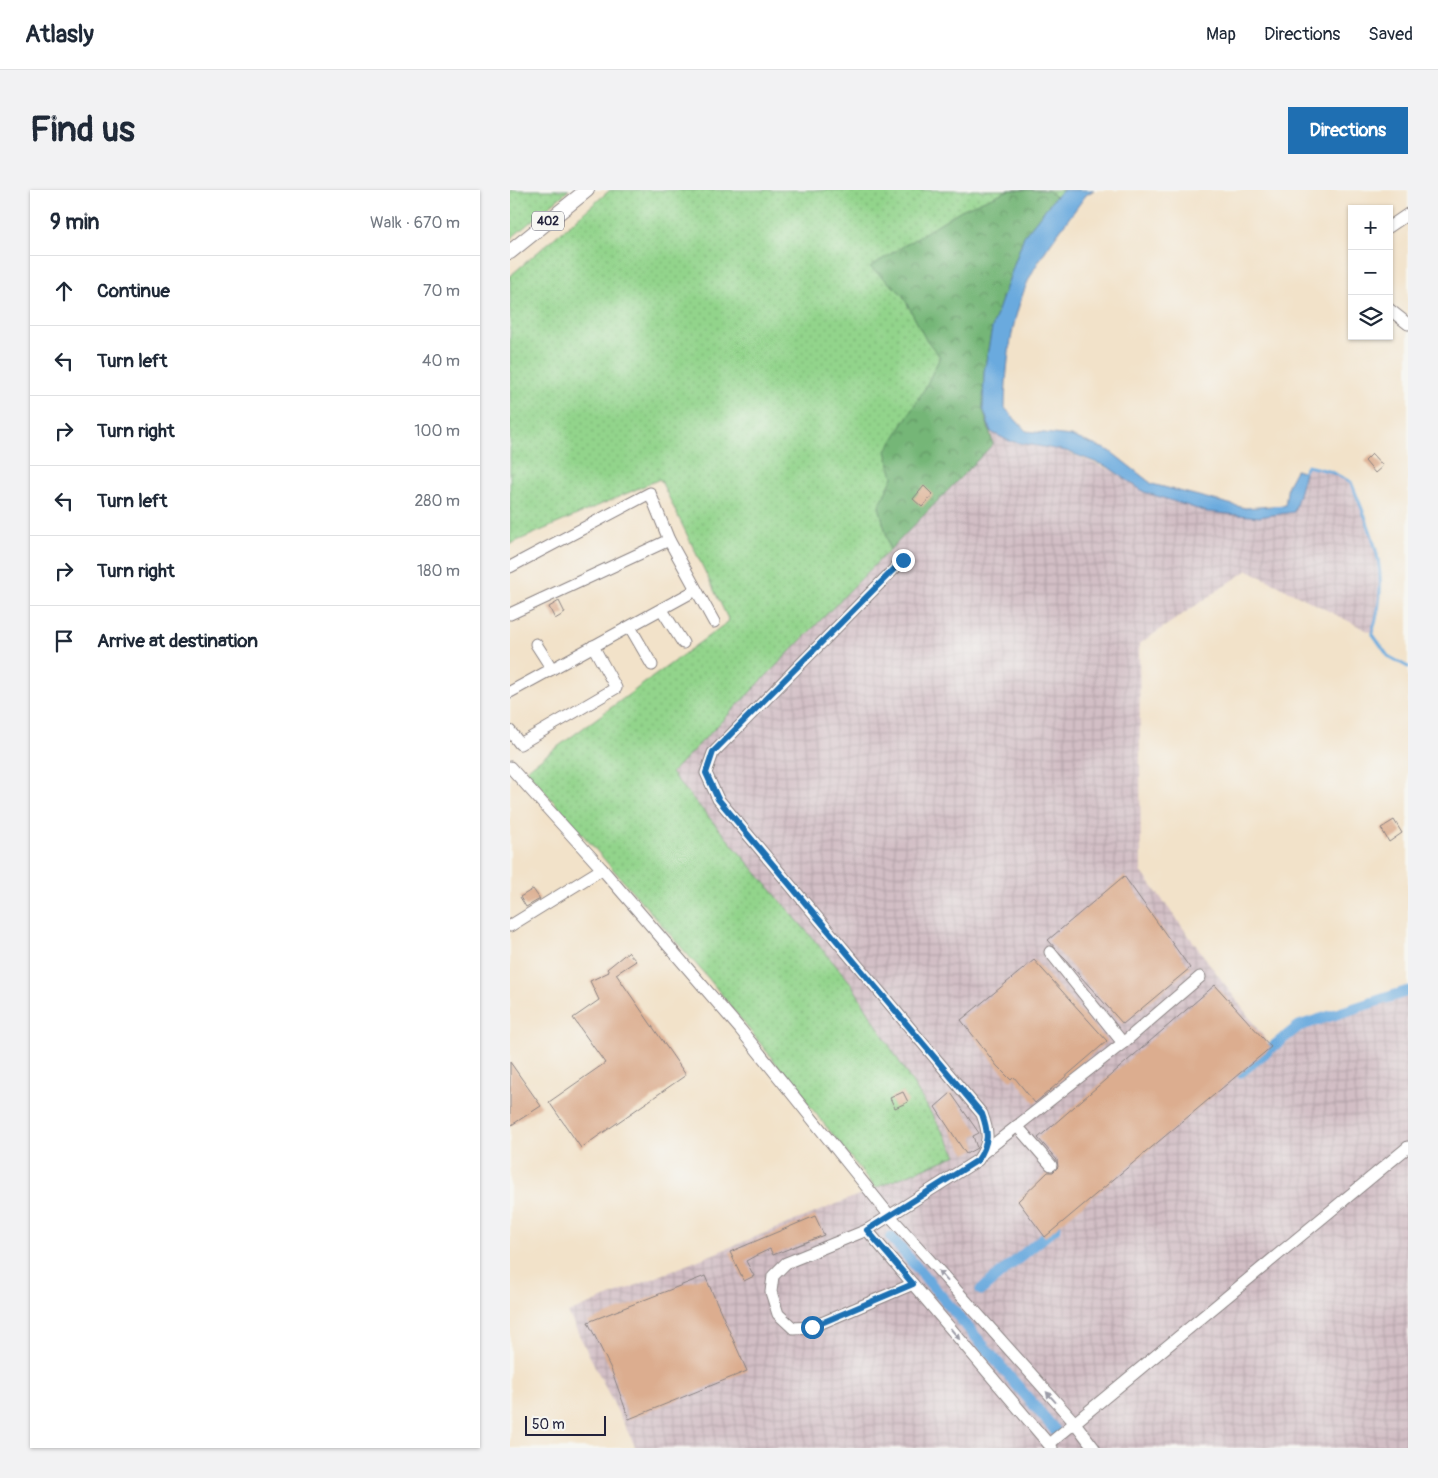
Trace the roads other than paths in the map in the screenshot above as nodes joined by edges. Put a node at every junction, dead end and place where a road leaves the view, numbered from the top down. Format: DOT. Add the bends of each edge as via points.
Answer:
graph roads {
  1 [pos="587,190"];
  2 [pos="1408,214"];
  3 [pos="1393,224"];
  4 [pos="510,252"];
  5 [pos="1393,312"];
  6 [pos="1408,324"];
  7 [pos="669,540"];
  8 [pos="903,560"];
  9 [pos="510,567"];
  10 [pos="696,590"];
  11 [pos="662,610"];
  12 [pos="510,614"];
  13 [pos="714,622"];
  14 [pos="630,627"];
  15 [pos="684,643"];
  16 [pos="536,644"];
  17 [pos="593,646"];
  18 [pos="652,665"];
  19 [pos="552,669"];
  20 [pos="510,692"];
  21 [pos="510,731"];
  22 [pos="510,767"];
  23 [pos="602,869"];
  24 [pos="510,926"];
  25 [pos="1050,952"];
  26 [pos="1200,977"];
  27 [pos="1123,1043"];
  28 [pos="1017,1126"];
  29 [pos="1408,1147"];
  30 [pos="983,1153"];
  31 [pos="1051,1164"];
  32 [pos="890,1216"];
  33 [pos="867,1230"];
  34 [pos="913,1284"];
  35 [pos="1075,1423"];
  36 [pos="1051,1446"];
  37 [pos="1094,1448"];
  1 -- 4 [label="main road, 402"];
  2 -- 3 [label="street"];
  5 -- 6 [label="street"];
  7 -- 9 [label="street" via="650,493"];
  7 -- 10 [label="street"];
  7 -- 12 [label="street"];
  8 -- 30 [label="street" via="713,752 706,773 718,799 982,1114 989,1132"];
  10 -- 11 [label="street"];
  10 -- 13 [label="street"];
  11 -- 14 [label="street"];
  11 -- 15 [label="street"];
  14 -- 17 [label="street"];
  14 -- 18 [label="street"];
  16 -- 19 [label="street"];
  17 -- 19 [label="street"];
  17 -- 21 [label="street" via="616,688 520,744"];
  19 -- 20 [label="street"];
  22 -- 23 [label="street"];
  23 -- 24 [label="street"];
  23 -- 32 [label="street" via="740,1029"];
  25 -- 27 [label="street"];
  26 -- 27 [label="street"];
  27 -- 28 [label="street"];
  28 -- 30 [label="street"];
  28 -- 31 [label="street"];
  29 -- 35 [label="street"];
  30 -- 32 [label="street" via="978,1160"];
  32 -- 33 [label="street"];
  35 -- 32 [label="street, one-way"];
  33 -- 34 [label="street"];
  33 -- 34 [label="street" via="786,1263 773,1276 771,1292 778,1314 793,1328 812,1327"];
  34 -- 36 [label="street, one-way"];
  35 -- 36 [label="street"];
  35 -- 37 [label="street"];
}
